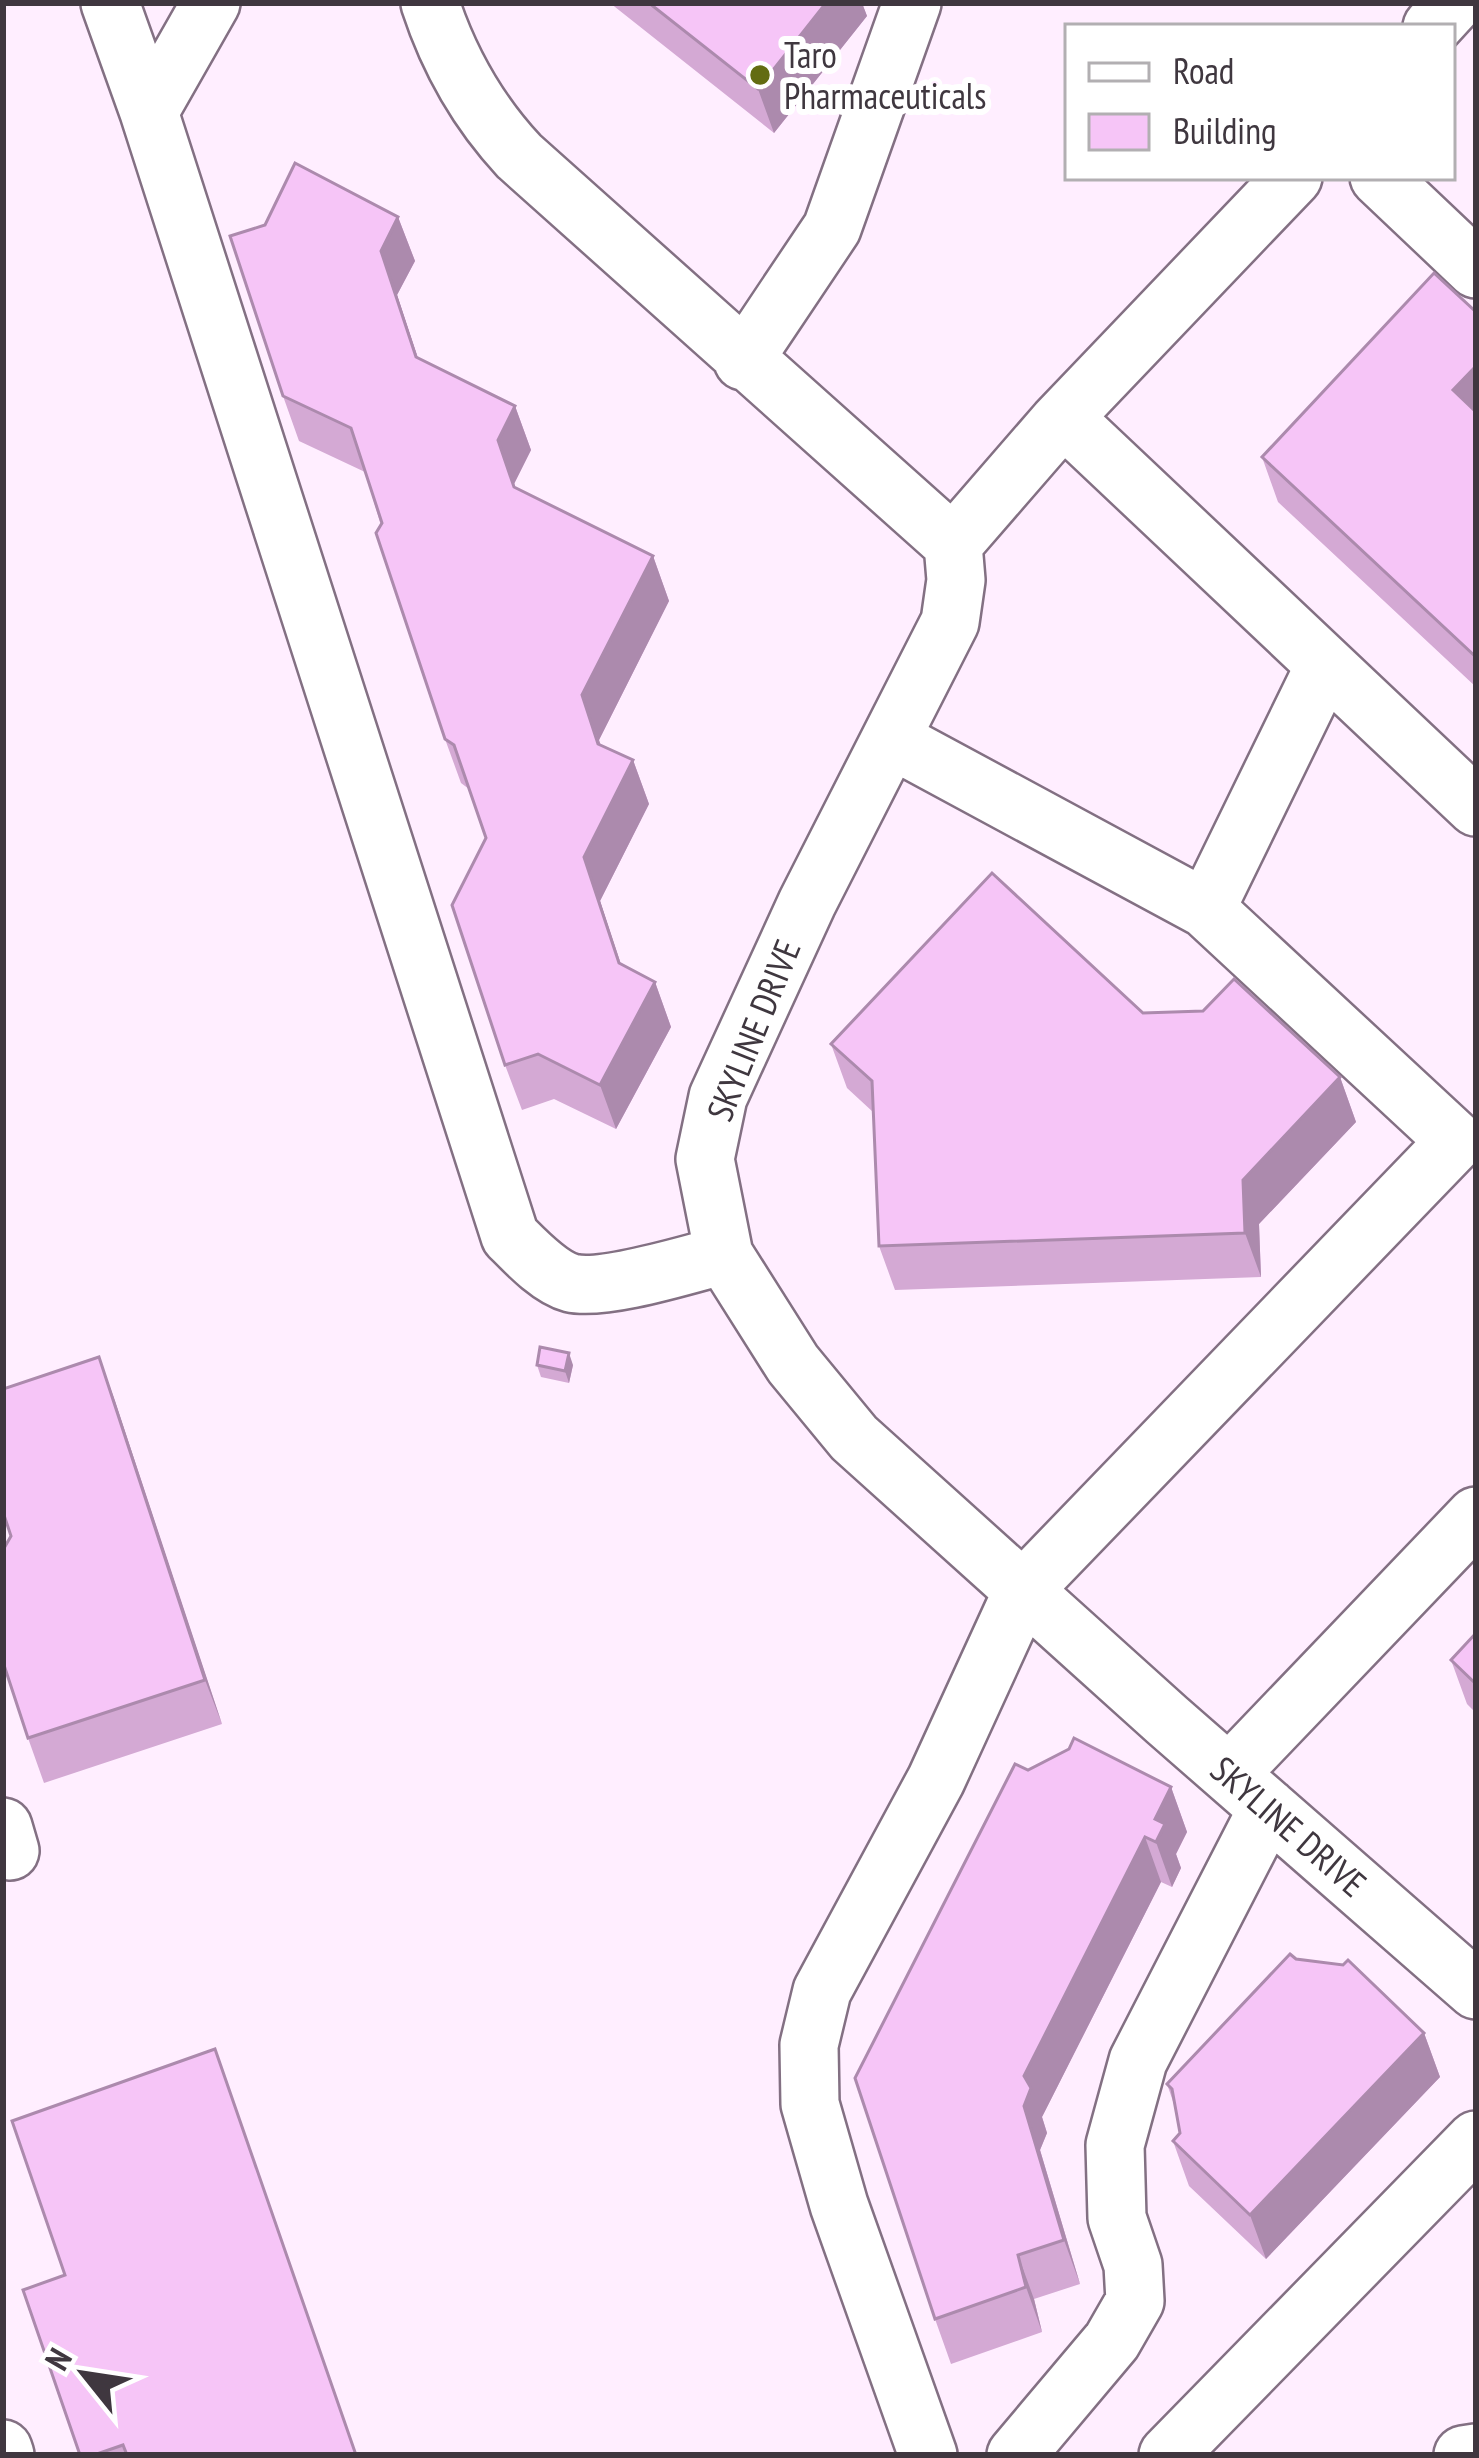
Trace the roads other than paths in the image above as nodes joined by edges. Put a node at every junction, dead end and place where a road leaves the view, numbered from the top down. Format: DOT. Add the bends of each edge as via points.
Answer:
graph roads {
  1 [pos="110,3"];
  2 [pos="211,3"];
  3 [pos="430,3"];
  4 [pos="912,3"];
  5 [pos="149,112"];
  6 [pos="1290,180"];
  7 [pos="1382,180"];
  8 [pos="1476,269"];
  9 [pos="743,361"];
  10 [pos="1064,418"];
  11 [pos="952,544"];
  12 [pos="1325,665"];
  13 [pos="891,739"];
  14 [pos="1476,807"];
  15 [pos="1206,909"];
  16 [pos="1466,1130"];
  17 [pos="724,1255"];
  18 [pos="1476,1516"];
  19 [pos="1023,1590"];
  20 [pos="1249,1791"];
  21 [pos="1476,1990"];
  22 [pos="1476,2140"];
  23 [pos="1476,2453"];
  24 [pos="928,2455"];
  25 [pos="1016,2455"];
  26 [pos="1168,2455"];
  27 [pos="1463,2455"];
  1 -- 5 [label="street"];
  2 -- 5 [label="street"];
  3 -- 9 [label="street" via="486,122"];
  4 -- 9 [label="street" via="832,228"];
  5 -- 17 [label="street" via="511,1235 571,1283"];
  6 -- 10 [label="street"];
  7 -- 8 [label="street"];
  9 -- 11 [label="street"];
  10 -- 11 [label="street"];
  10 -- 12 [label="street"];
  11 -- 13 [label="street, SKYLINE DRIVE" via="950,622"];
  12 -- 14 [label="street"];
  12 -- 15 [label="street"];
  13 -- 15 [label="street"];
  13 -- 17 [label="street, SKYLINE DRIVE" via="718,1097 705,1160"];
  15 -- 16 [label="street"];
  16 -- 19 [label="street"];
  17 -- 19 [label="street, SKYLINE DRIVE" via="793,1364 854,1438"];
  18 -- 20 [label="street"];
  19 -- 20 [label="street, SKYLINE DRIVE"];
  19 -- 24 [label="street" via="936,1780 822,1991 809,2045 810,2104 839,2205"];
  20 -- 21 [label="street, SKYLINE DRIVE"];
  20 -- 25 [label="street" via="1138,2061 1115,2145 1117,2218 1135,2301 1112,2341"];
  22 -- 26 [label="street"];
  23 -- 27 [label="street"];
}
